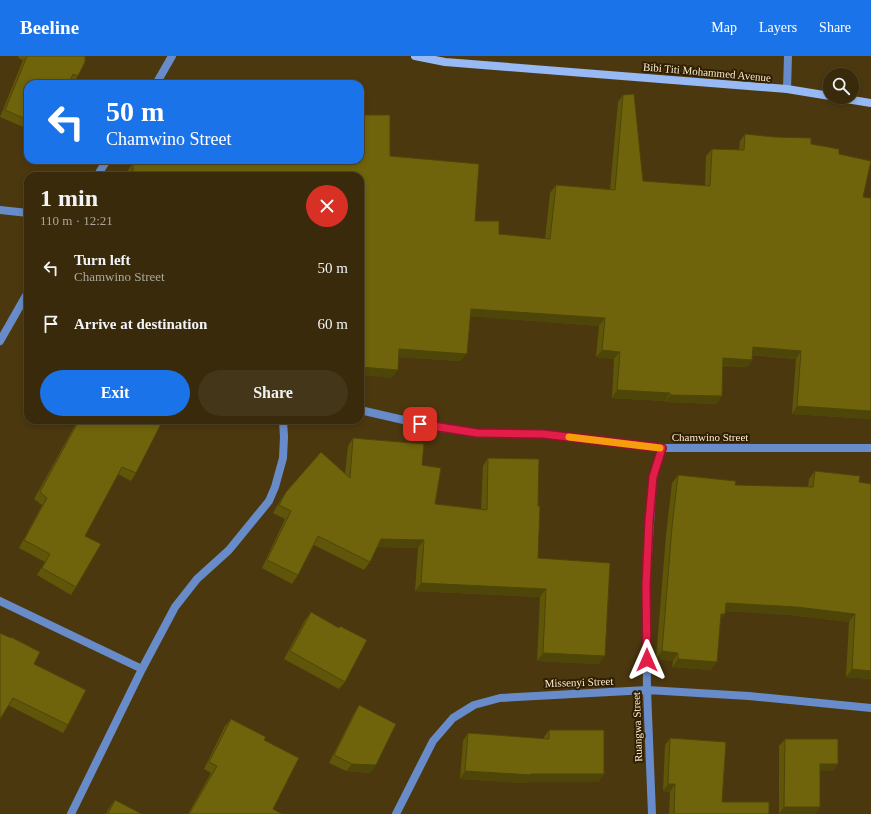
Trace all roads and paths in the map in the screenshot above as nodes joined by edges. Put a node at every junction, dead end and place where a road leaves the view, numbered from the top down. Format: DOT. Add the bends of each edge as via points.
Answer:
graph roads {
  1 [pos="172,56"];
  2 [pos="415,56"];
  3 [pos="788,56"];
  4 [pos="158,80"];
  5 [pos="787,89"];
  6 [pos="823,95"];
  7 [pos="859,101"];
  8 [pos="871,103"];
  9 [pos="0,210"];
  10 [pos="24,213"];
  11 [pos="24,299"];
  12 [pos="0,341"];
  13 [pos="364,411"];
  14 [pos="283,424"];
  15 [pos="662,448"];
  16 [pos="871,448"];
  17 [pos="0,601"];
  18 [pos="142,669"];
  19 [pos="647,690"];
  20 [pos="871,708"];
  21 [pos="71,814"];
  22 [pos="396,814"];
  23 [pos="652,814"];
  1 -- 4 [label="street"];
  2 -- 5 [label="street, Bibi Titi Mohammed Avenue" via="446,62"];
  3 -- 5 [label="street"];
  5 -- 6 [label="street, Bibi Titi Mohammed Avenue"];
  7 -- 8 [label="street"];
  9 -- 10 [label="street"];
  11 -- 12 [label="street"];
  13 -- 15 [label="street, Chamwino Street" via="434,427 477,433 543,434"];
  14 -- 18 [label="street" via="283,458 269,501 229,550 197,579 175,607"];
  15 -- 16 [label="street, Chamwino Street"];
  15 -- 19 [label="street, Ruangwa Street" via="653,477 649,521 646,586"];
  17 -- 18 [label="street"];
  18 -- 21 [label="street"];
  19 -- 20 [label="street, Missenyi Street" via="749,696"];
  19 -- 22 [label="street, Missenyi Street" via="500,698 474,705 452,718 433,742"];
  19 -- 23 [label="street, Ruangwa Street"];
}
